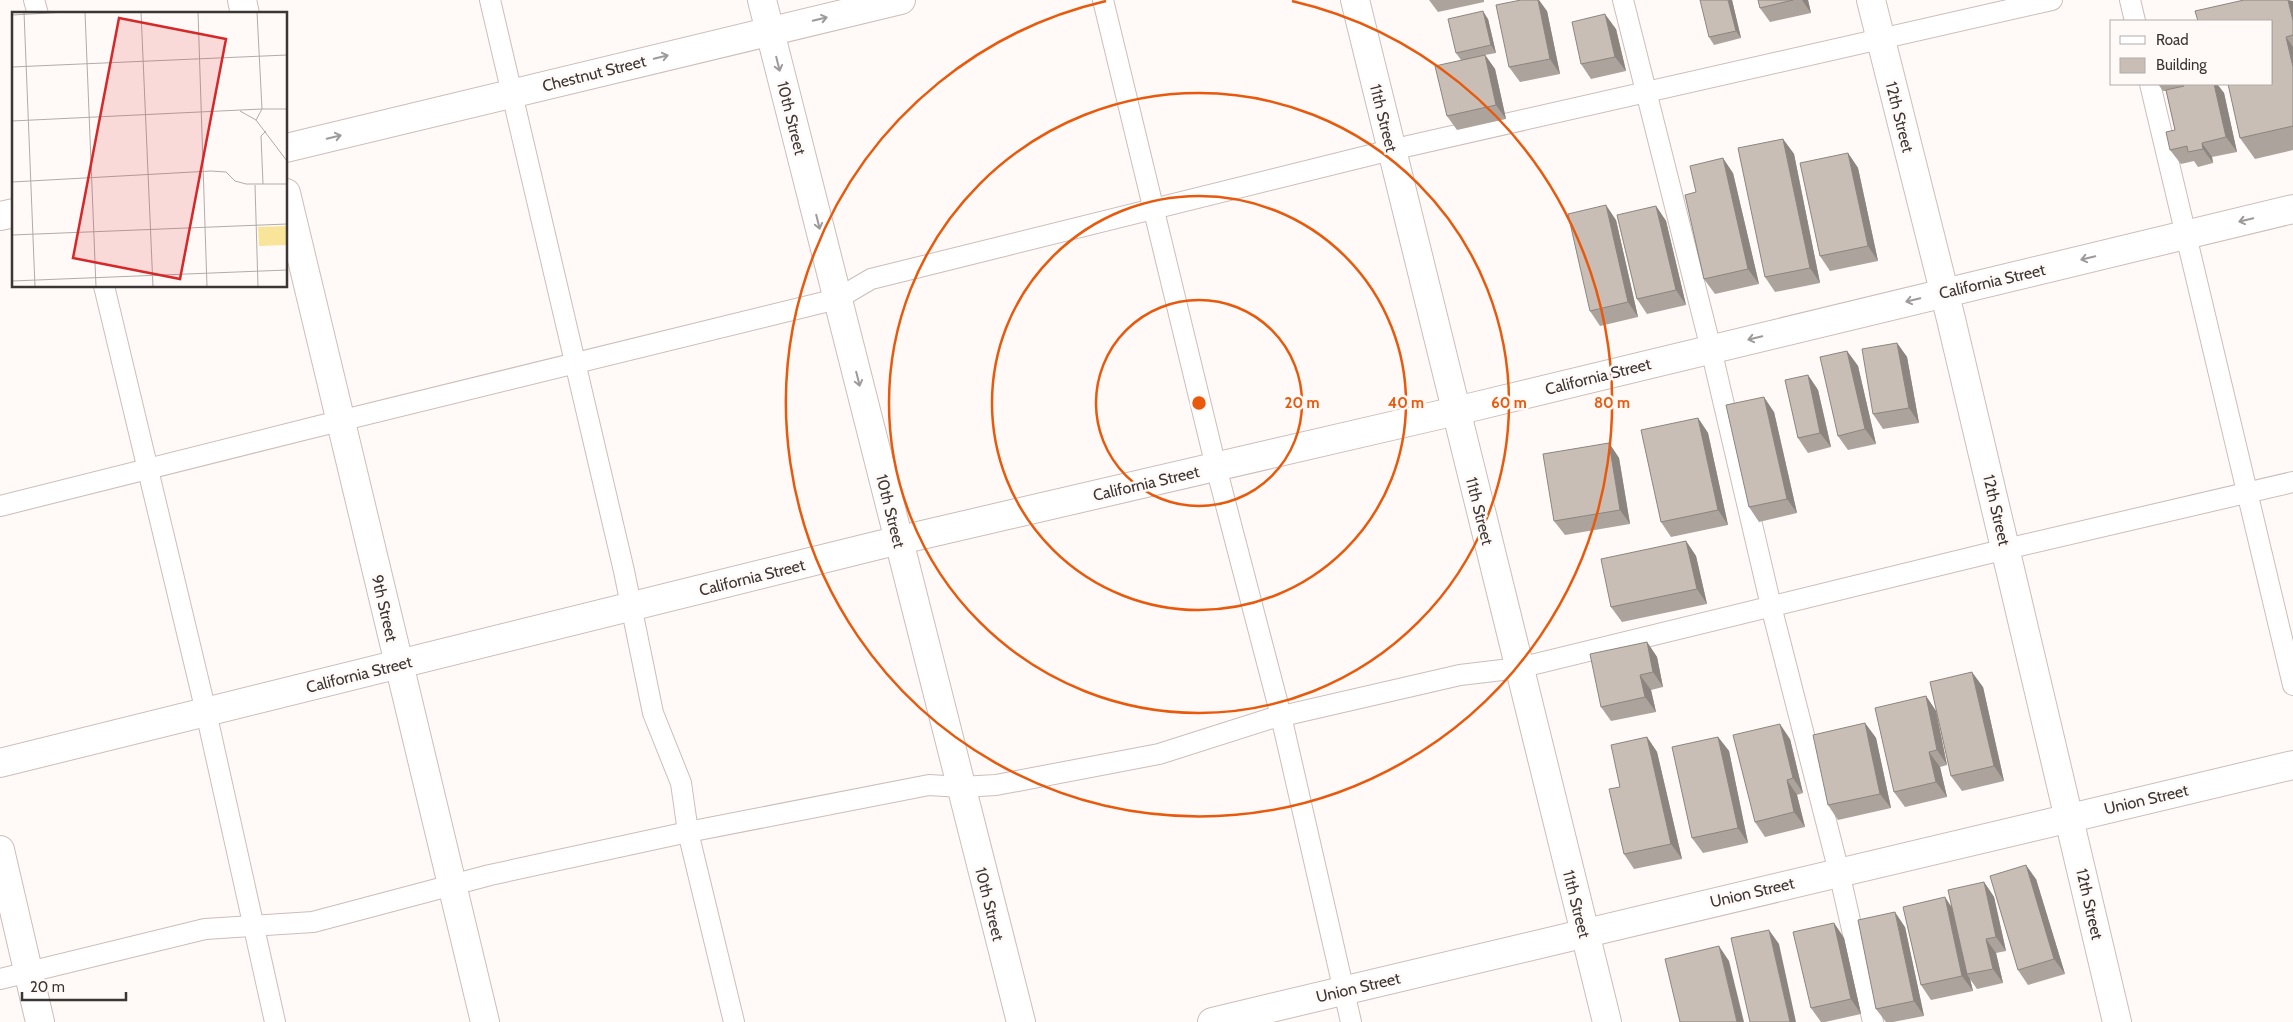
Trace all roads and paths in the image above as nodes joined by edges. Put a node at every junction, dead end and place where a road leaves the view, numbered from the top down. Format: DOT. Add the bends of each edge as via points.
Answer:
graph roads {
  1 [pos="490,0"];
  2 [pos="762,0"];
  3 [pos="901,0"];
  4 [pos="1103,0"];
  5 [pos="1355,0"];
  6 [pos="1623,0"];
  7 [pos="1871,0"];
  8 [pos="2052,0"];
  9 [pos="2130,0"];
  10 [pos="2135,20"];
  11 [pos="770,31"];
  12 [pos="1881,40"];
  13 [pos="2150,85"];
  14 [pos="512,93"];
  15 [pos="1646,93"];
  16 [pos="288,148"];
  17 [pos="1392,150"];
  18 [pos="288,201"];
  19 [pos="2293,208"];
  20 [pos="1153,209"];
  21 [pos="2186,234"];
  22 [pos="104,288"];
  23 [pos="1944,292"];
  24 [pos="837,299"];
  25 [pos="1711,349"];
  26 [pos="575,363"];
  27 [pos="1456,411"];
  28 [pos="340,420"];
  29 [pos="1216,467"];
  30 [pos="146,469"];
  31 [pos="2293,482"];
  32 [pos="2247,493"];
  33 [pos="0,506"];
  34 [pos="899,541"];
  35 [pos="2006,549"];
  36 [pos="1771,606"];
  37 [pos="632,607"];
  38 [pos="398,664"];
  39 [pos="1519,668"];
  40 [pos="2293,685"];
  41 [pos="206,712"];
  42 [pos="1281,716"];
  43 [pos="0,764"];
  44 [pos="2293,765"];
  45 [pos="961,787"];
  46 [pos="2070,817"];
  47 [pos="688,832"];
  48 [pos="0,850"];
  49 [pos="1839,872"];
  50 [pos="452,884"];
  51 [pos="254,926"];
  52 [pos="1584,933"];
  53 [pos="28,974"];
  54 [pos="0,979"];
  55 [pos="1343,990"];
  56 [pos="40,1022"];
  57 [pos="276,1022"];
  58 [pos="485,1022"];
  59 [pos="734,1022"];
  60 [pos="1021,1022"];
  61 [pos="1212,1022"];
  62 [pos="1350,1022"];
  63 [pos="1606,1022"];
  64 [pos="1873,1022"];
  65 [pos="2117,1022"];
  1 -- 14 [label="lane"];
  2 -- 11 [label="street, 10th Street"];
  11 -- 3 [label="street, Chestnut Street, one-way"];
  4 -- 20 [label="lane"];
  5 -- 17 [label="street, 11th Street"];
  6 -- 15 [label="lane"];
  7 -- 12 [label="street, 12th Street"];
  8 -- 12 [label="lane"];
  9 -- 10 [label="lane"];
  14 -- 11 [label="street, Chestnut Street, one-way"];
  11 -- 24 [label="street, 10th Street, one-way"];
  12 -- 15 [label="lane"];
  12 -- 23 [label="street, 12th Street"];
  13 -- 21 [label="lane"];
  16 -- 14 [label="street, Chestnut Street, one-way"];
  14 -- 26 [label="lane"];
  15 -- 17 [label="lane"];
  15 -- 25 [label="lane"];
  17 -- 20 [label="lane"];
  17 -- 27 [label="street, 11th Street"];
  18 -- 28 [label="street, 9th Street"];
  19 -- 21 [label="street, California Street, one-way"];
  20 -- 24 [label="lane" via="871,279"];
  20 -- 29 [label="lane"];
  21 -- 23 [label="street, California Street, one-way"];
  21 -- 32 [label="lane"];
  22 -- 30 [label="lane"];
  23 -- 25 [label="street, California Street, one-way"];
  23 -- 35 [label="street, 12th Street"];
  24 -- 26 [label="lane"];
  24 -- 34 [label="street, 10th Street, one-way"];
  25 -- 27 [label="street, California Street"];
  25 -- 36 [label="lane"];
  26 -- 28 [label="lane"];
  26 -- 37 [label="lane"];
  27 -- 29 [label="street, California Street"];
  27 -- 39 [label="street, 11th Street"];
  28 -- 30 [label="lane"];
  28 -- 38 [label="street, 9th Street"];
  29 -- 34 [label="street, California Street"];
  29 -- 42 [label="lane"];
  30 -- 33 [label="lane"];
  30 -- 41 [label="lane"];
  31 -- 32 [label="lane"];
  32 -- 35 [label="lane"];
  32 -- 40 [label="lane"];
  34 -- 37 [label="street, California Street"];
  34 -- 45 [label="street, 10th Street"];
  35 -- 36 [label="lane"];
  35 -- 46 [label="street, 12th Street"];
  36 -- 39 [label="lane"];
  36 -- 49 [label="lane"];
  37 -- 38 [label="street, California Street"];
  37 -- 47 [label="lane" via="652,713 681,783"];
  38 -- 41 [label="street, California Street"];
  38 -- 50 [label="street, 9th Street"];
  39 -- 42 [label="lane" via="1460,675"];
  39 -- 52 [label="street, 11th Street"];
  41 -- 43 [label="street, California Street"];
  41 -- 51 [label="lane"];
  42 -- 45 [label="lane" via="1159,754 996,785"];
  42 -- 55 [label="lane"];
  44 -- 46 [label="street, Union Street"];
  45 -- 47 [label="lane" via="929,785"];
  45 -- 60 [label="street, 10th Street"];
  46 -- 49 [label="street, Union Street"];
  46 -- 65 [label="street, 12th Street"];
  47 -- 50 [label="lane"];
  47 -- 59 [label="lane"];
  48 -- 53 [label="street"];
  49 -- 52 [label="street, Union Street"];
  49 -- 64 [label="lane"];
  50 -- 51 [label="lane" via="313,922"];
  50 -- 58 [label="street, 9th Street"];
  51 -- 53 [label="lane" via="206,929"];
  51 -- 57 [label="lane"];
  52 -- 55 [label="street, Union Street"];
  52 -- 63 [label="street, 11th Street"];
  53 -- 54 [label="lane"];
  53 -- 56 [label="street"];
  55 -- 61 [label="street, Union Street"];
  55 -- 62 [label="lane"];
}
